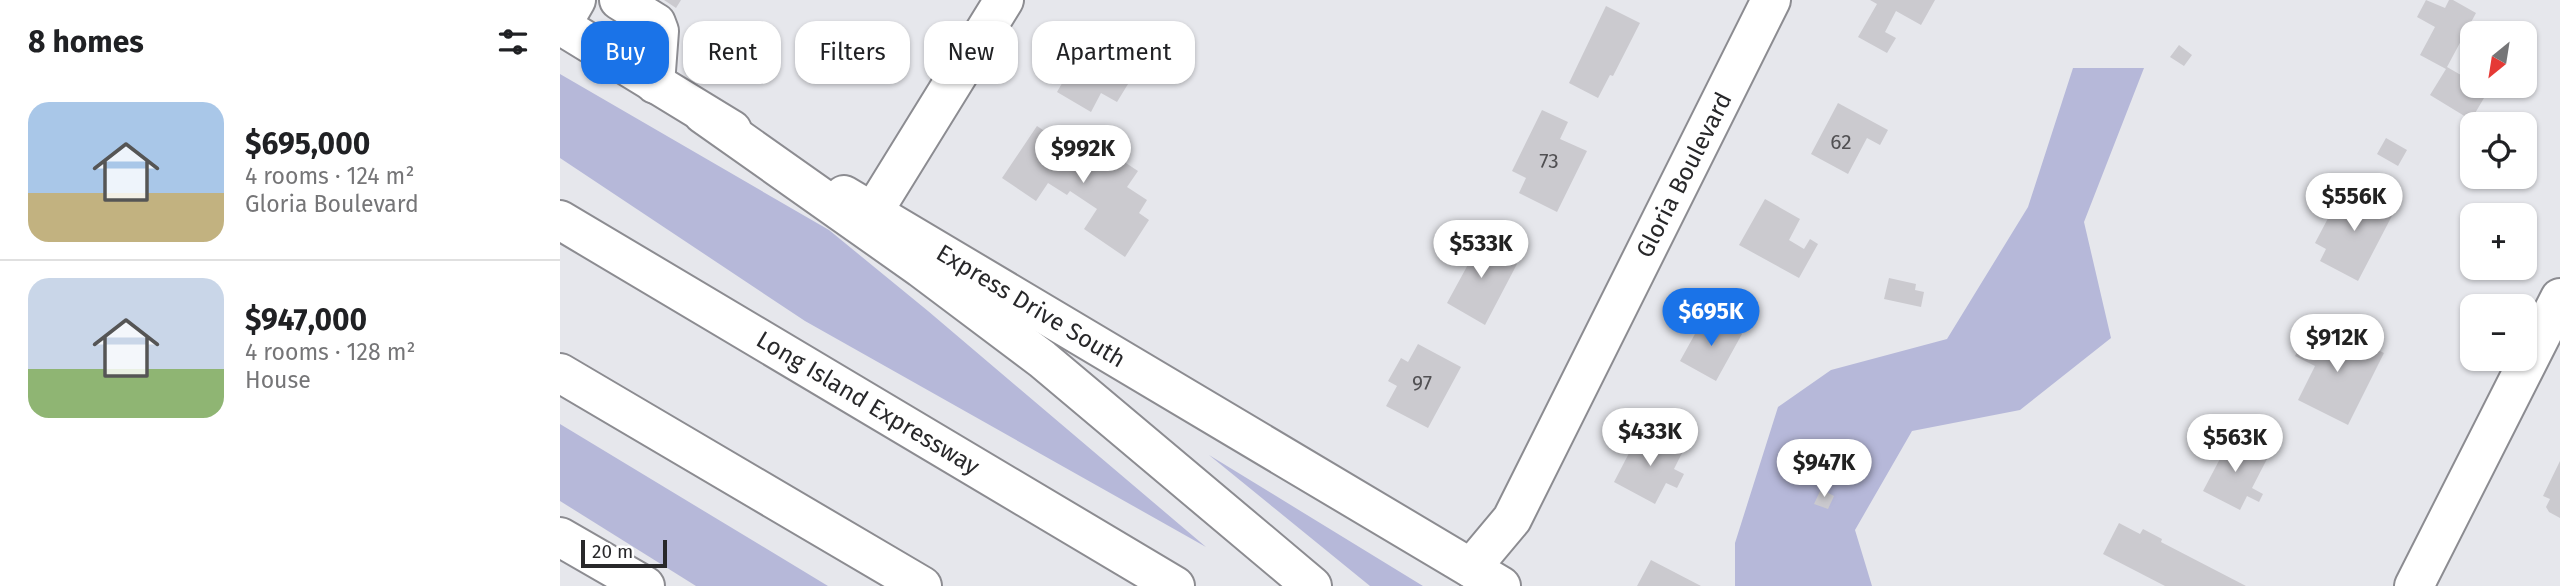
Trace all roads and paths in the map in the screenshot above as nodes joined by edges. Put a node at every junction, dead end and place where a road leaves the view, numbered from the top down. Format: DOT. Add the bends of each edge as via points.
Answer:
graph roads {
  1 [pos="576,0"];
  2 [pos="619,0"];
  3 [pos="1004,0"];
  4 [pos="1771,0"];
  5 [pos="653,21"];
  6 [pos="560,26"];
  7 [pos="581,39"];
  8 [pos="655,84"];
  9 [pos="703,114"];
  10 [pos="873,212"];
  11 [pos="560,220"];
  12 [pos="2560,298"];
  13 [pos="560,373"];
  14 [pos="560,537"];
  15 [pos="1486,577"];
  16 [pos="645,586"];
  17 [pos="922,586"];
  18 [pos="1175,586"];
  19 [pos="1312,586"];
  20 [pos="2414,586"];
  1 -- 6 [label="main road"];
  2 -- 5 [label="main road"];
  3 -- 10 [label="main road"];
  4 -- 15 [label="main road, Gloria Boulevard"];
  6 -- 7 [label="main road, Express Drive South"];
  8 -- 9 [label="main road, Express Drive South"];
  9 -- 10 [label="main road, Express Drive South"];
  9 -- 19 [label="main road" via="1042,359"];
  10 -- 15 [label="main road, Express Drive South"];
  11 -- 18 [label="main road, Long Island Expressway"];
  12 -- 20 [label="main road"];
  13 -- 17 [label="main road"];
  14 -- 16 [label="main road"];
}
